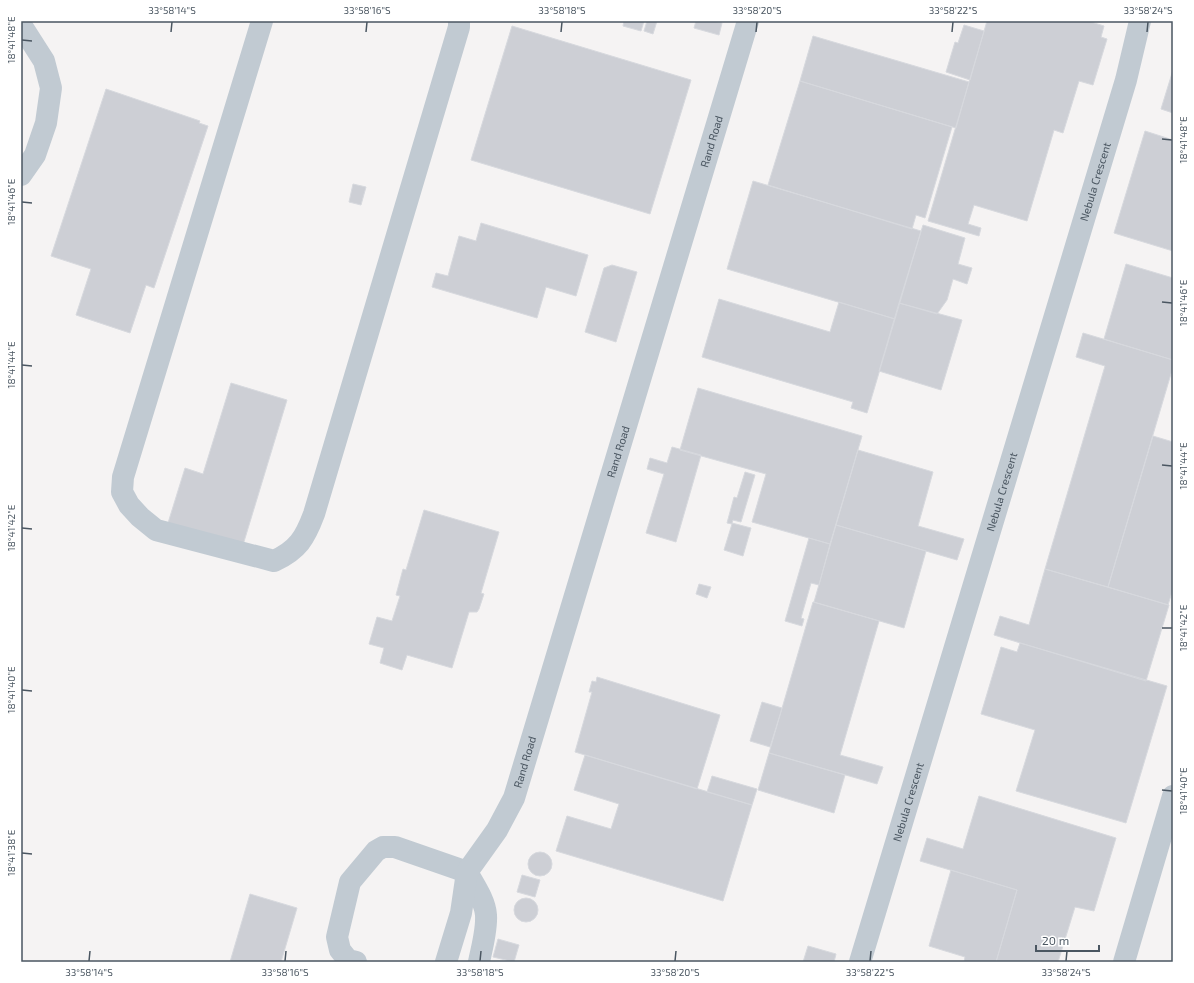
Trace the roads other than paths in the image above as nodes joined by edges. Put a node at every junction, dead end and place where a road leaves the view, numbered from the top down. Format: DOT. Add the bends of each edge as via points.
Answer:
graph roads {
  1 [pos="262,21"];
  2 [pos="459,21"];
  3 [pos="748,21"];
  4 [pos="1140,21"];
  5 [pos="21,24"];
  6 [pos="21,175"];
  7 [pos="1173,796"];
  8 [pos="467,872"];
  9 [pos="356,962"];
  10 [pos="446,962"];
  11 [pos="479,962"];
  12 [pos="860,962"];
  13 [pos="1124,962"];
  1 -- 2 [label="lane" via="124,478 122,492 129,506 156,530 274,561 296,548 307,534 314,514"];
  3 -- 8 [label="lane, Rand Road" via="514,798 497,830"];
  4 -- 12 [label="lane, Nebula Crescent" via="1126,80"];
  5 -- 6 [label="lane" via="44,61 51,88 46,124 35,155"];
  7 -- 13 [label="lane"];
  8 -- 9 [label="lane" via="395,847 383,847 376,851 350,882 337,937 340,950 348,960"];
  8 -- 10 [label="lane" via="461,913"];
  8 -- 11 [label="lane" via="481,898 486,914"];
}
